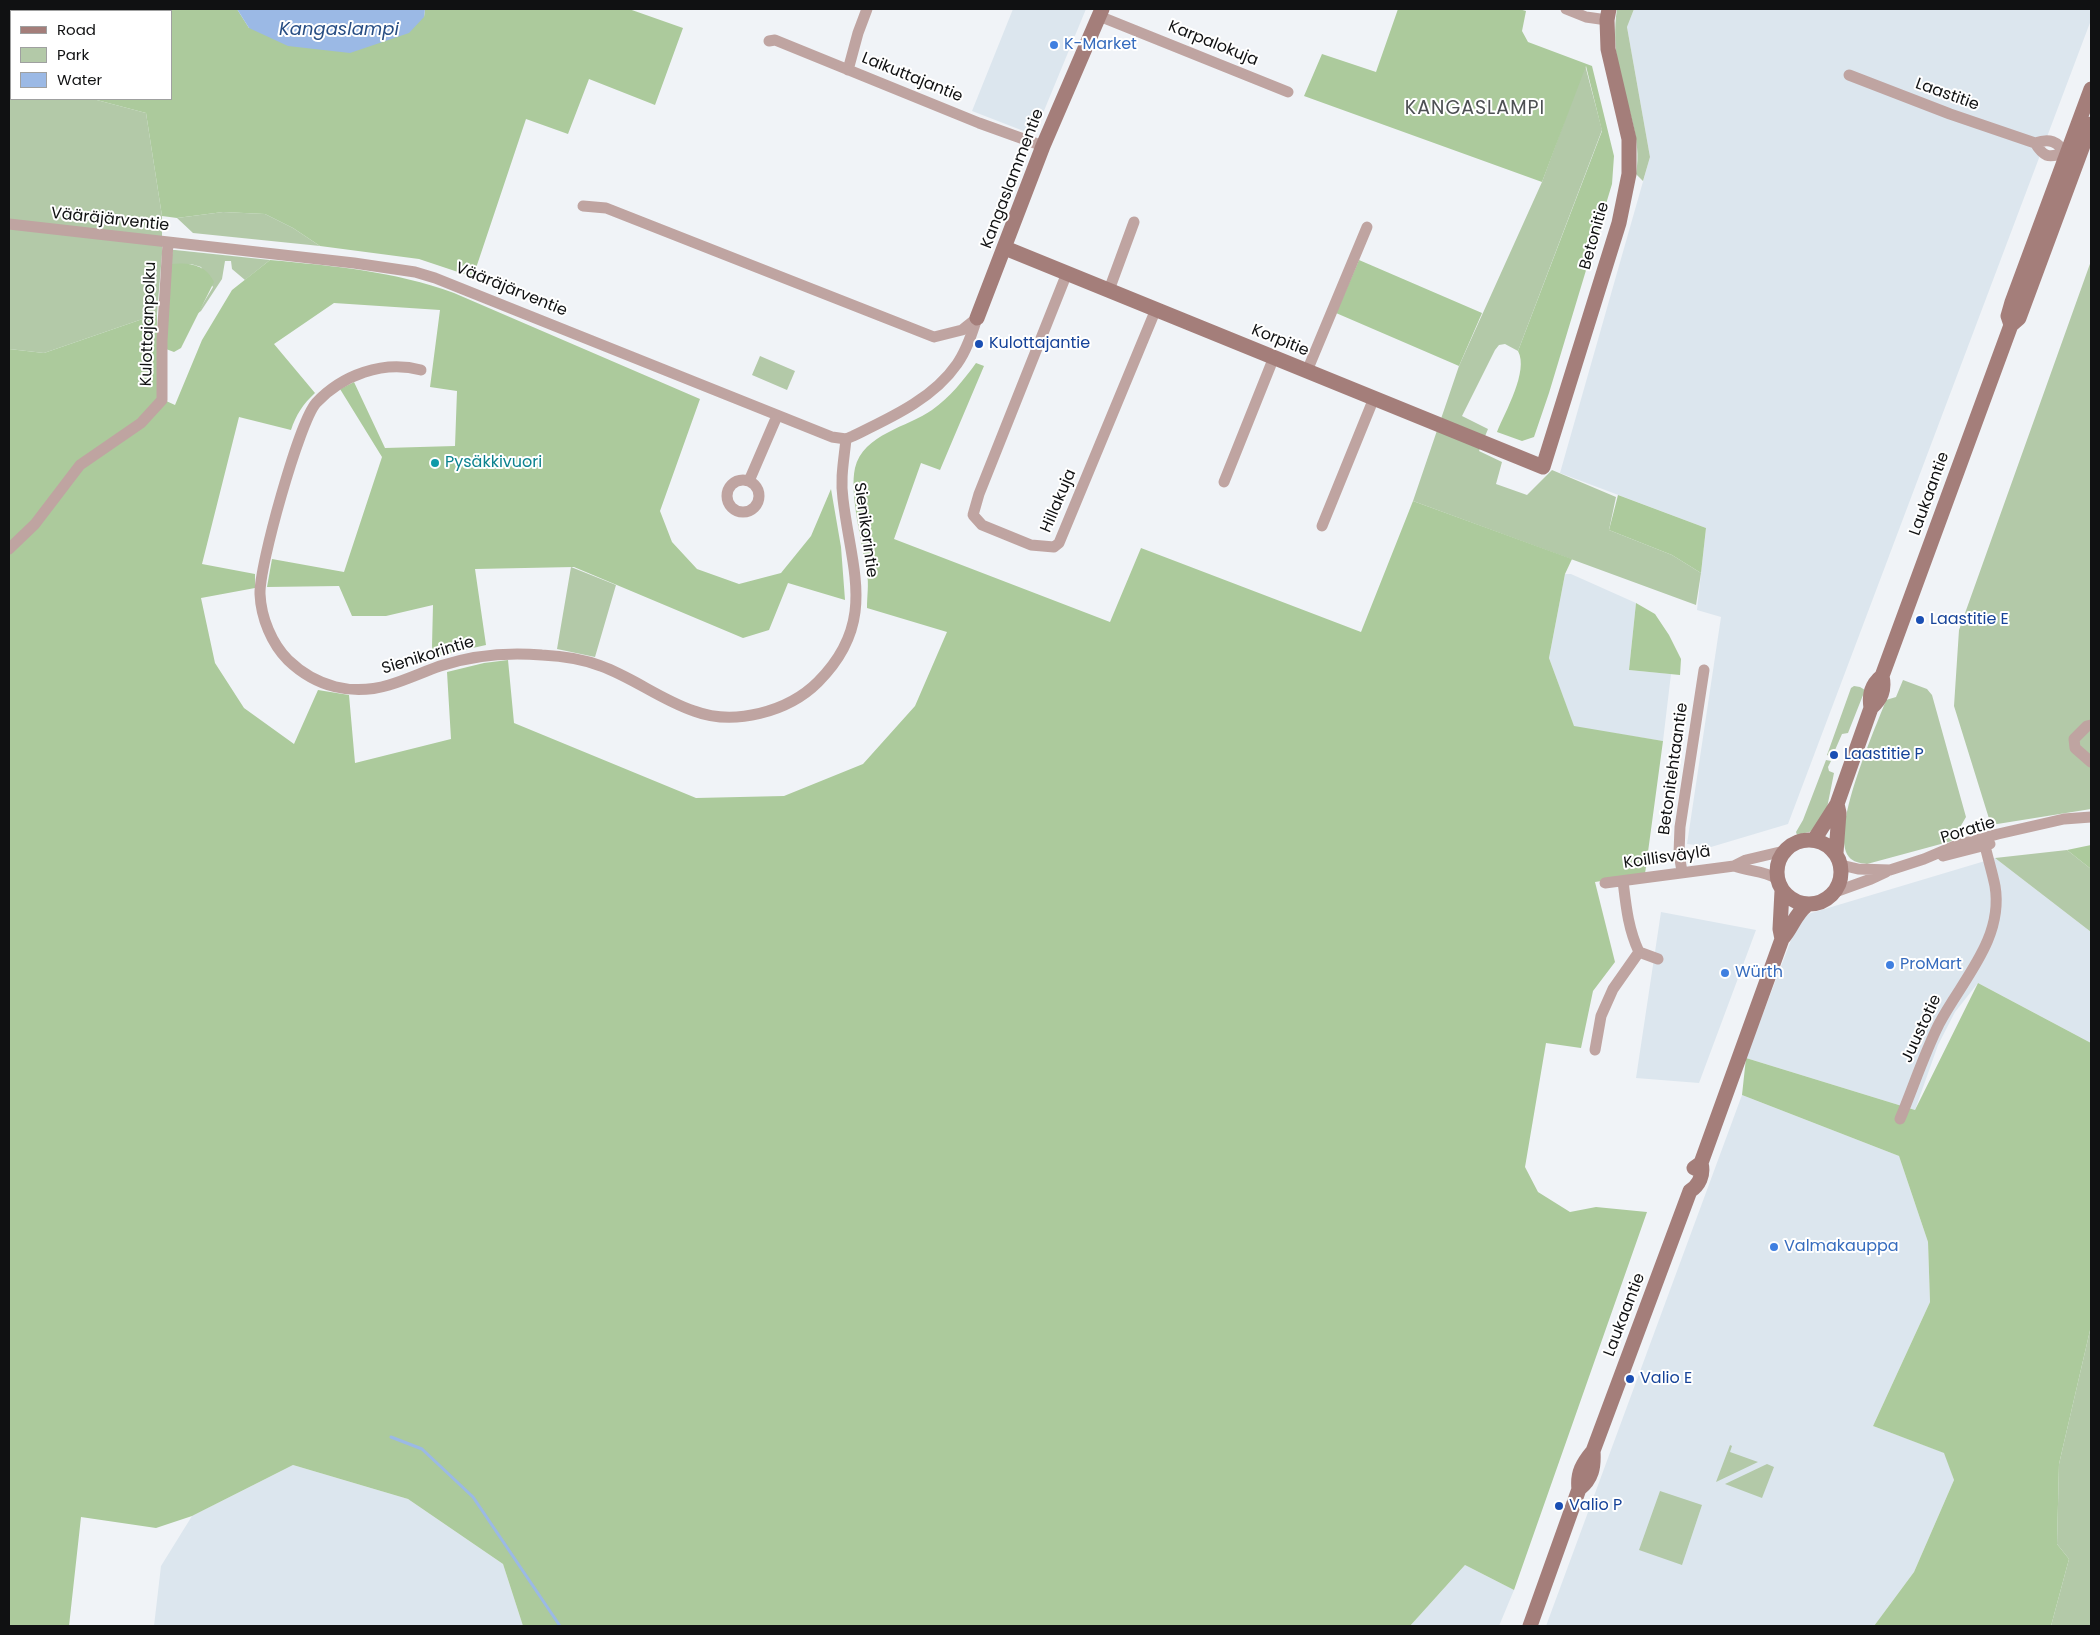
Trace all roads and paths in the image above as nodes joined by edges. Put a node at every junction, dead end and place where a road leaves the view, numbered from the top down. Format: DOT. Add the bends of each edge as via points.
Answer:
graph roads {
  1 [pos="868,9"];
  2 [pos="1566,9"];
  3 [pos="1100,12"];
  4 [pos="1608,14"];
  5 [pos="769,40"];
  6 [pos="848,70"];
  7 [pos="1849,75"];
  8 [pos="2091,89"];
  9 [pos="1288,92"];
  10 [pos="2091,124"];
  11 [pos="1043,146"];
  12 [pos="2073,156"];
  13 [pos="583,206"];
  14 [pos="1134,222"];
  15 [pos="9,224"];
  16 [pos="1367,227"];
  17 [pos="168,243"];
  18 [pos="1005,248"];
  19 [pos="1067,273"];
  20 [pos="1108,290"];
  21 [pos="1156,309"];
  22 [pos="978,318"];
  23 [pos="1274,357"];
  24 [pos="421,370"];
  25 [pos="1307,371"];
  26 [pos="1374,398"];
  27 [pos="777,416"];
  28 [pos="846,439"];
  29 [pos="1543,466"];
  30 [pos="749,480"];
  31 [pos="1224,482"];
  32 [pos="1322,526"];
  33 [pos="9,549"];
  34 [pos="1704,670"];
  35 [pos="2091,725"];
  36 [pos="2091,762"];
  37 [pos="1837,804"];
  38 [pos="2091,817"];
  39 [pos="2021,830"];
  40 [pos="1814,840"];
  41 [pos="1984,844"];
  42 [pos="1784,851"];
  43 [pos="1838,859"];
  44 [pos="1924,860"];
  45 [pos="1734,866"];
  46 [pos="1890,870"];
  47 [pos="1682,872"];
  48 [pos="1623,881"];
  49 [pos="1605,884"];
  50 [pos="1780,885"];
  51 [pos="1835,892"];
  52 [pos="1807,905"];
  53 [pos="1782,939"];
  54 [pos="1639,952"];
  55 [pos="1658,959"];
  56 [pos="1595,1050"];
  57 [pos="1900,1119"];
  58 [pos="1530,1626"];
  1 -- 6 [label="street"];
  2 -- 4 [label="street" via="1586,17"];
  3 -- 9 [label="street, Karpalokuja"];
  3 -- 11 [label="main road, Kangaslammentie"];
  4 -- 29 [label="main road, Betonitie" via="1608,49 1629,140 1628,174 1619,223"];
  5 -- 6 [label="street, Laikuttajantie"];
  6 -- 11 [label="street, Laikuttajantie"];
  7 -- 12 [label="street, Laastitie" via="2035,143 2054,141"];
  8 -- 12 [label="main road, Laukaantie"];
  10 -- 12 [label="main road, Laukaantie"];
  11 -- 18 [label="main road, Kangaslammentie"];
  12 -- 37 [label="main road, Laukaantie" via="2012,302 2008,316 2011,324 1882,676 1875,682 1869,697 1870,708"];
  13 -- 22 [label="street" via="606,208 934,337 962,330"];
  14 -- 20 [label="street"];
  15 -- 17 [label="street, Vääräjärventie"];
  16 -- 25 [label="street"];
  17 -- 27 [label="street, Vääräjärventie" via="407,270 629,354"];
  17 -- 33 [label="street, Kulottajanpolku" via="162,400 140,423 80,465 35,524"];
  18 -- 19 [label="main road, Korpitie"];
  18 -- 22 [label="main road, Kangaslammentie"];
  19 -- 20 [label="main road, Korpitie"];
  19 -- 21 [label="street, Hillakuja" via="979,494 974,515 982,524 1030,545 1054,548 1060,543"];
  20 -- 21 [label="main road, Korpitie"];
  21 -- 23 [label="main road, Korpitie"];
  22 -- 28 [label="street, Kangaslammentie" via="959,362 939,385 918,401"];
  23 -- 25 [label="main road, Korpitie"];
  23 -- 31 [label="street"];
  24 -- 28 [label="street, Sienikorintie" via="397,366 374,369 340,383 314,406 298,440 264,562 260,593 264,619 286,658 310,678 330,686 365,690 482,656 537,654 565,656 600,665 697,712 747,716 800,697 832,666 847,642 854,620 857,595 855,567 841,474"];
  25 -- 26 [label="main road, Korpitie"];
  26 -- 29 [label="main road, Korpitie"];
  26 -- 32 [label="street"];
  27 -- 28 [label="street, Vääräjärventie" via="832,438"];
  27 -- 30 [label="street"];
  34 -- 47 [label="street, Betonitehtaantie" via="1680,827"];
  35 -- 36 [label="street" via="2074,739 2075,748"];
  37 -- 40 [label="main road, Laukaantie"];
  37 -- 43 [label="main road, Laukaantie"];
  38 -- 39 [label="street, Poratie"];
  39 -- 41 [label="street, Poratie"];
  39 -- 44 [label="street, Poratie" via="1957,845"];
  40 -- 42 [label="main road" via="1797,841"];
  40 -- 43 [label="main road" via="1830,846"];
  41 -- 44 [label="street, Poratie"];
  41 -- 57 [label="street, Juustotie" via="1995,886 1991,932 1983,954 1938,1026"];
  42 -- 45 [label="street, Koillisväylä"];
  42 -- 50 [label="main road" via="1777,864"];
  43 -- 46 [label="street, Poratie" via="1858,870"];
  43 -- 51 [label="main road" via="1840,884"];
  44 -- 46 [label="street, Poratie"];
  45 -- 47 [label="street, Koillisväylä"];
  45 -- 50 [label="street, Koillisväylä" via="1761,871"];
  46 -- 51 [label="street, Poratie"];
  47 -- 48 [label="street, Koillisväylä"];
  48 -- 49 [label="street, Koillisväylä"];
  48 -- 54 [label="street" via="1627,921"];
  50 -- 52 [label="main road" via="1798,903"];
  50 -- 53 [label="main road, Laukaantie"];
  51 -- 52 [label="main road" via="1818,904"];
  52 -- 53 [label="main road, Laukaantie" via="1799,910"];
  53 -- 58 [label="main road, Laukaantie" via="1700,1164 1694,1168 1687,1184 1690,1192 1593,1451 1580,1472 1579,1489"];
  54 -- 55 [label="street"];
  54 -- 56 [label="street" via="1613,989 1601,1016"];
}
